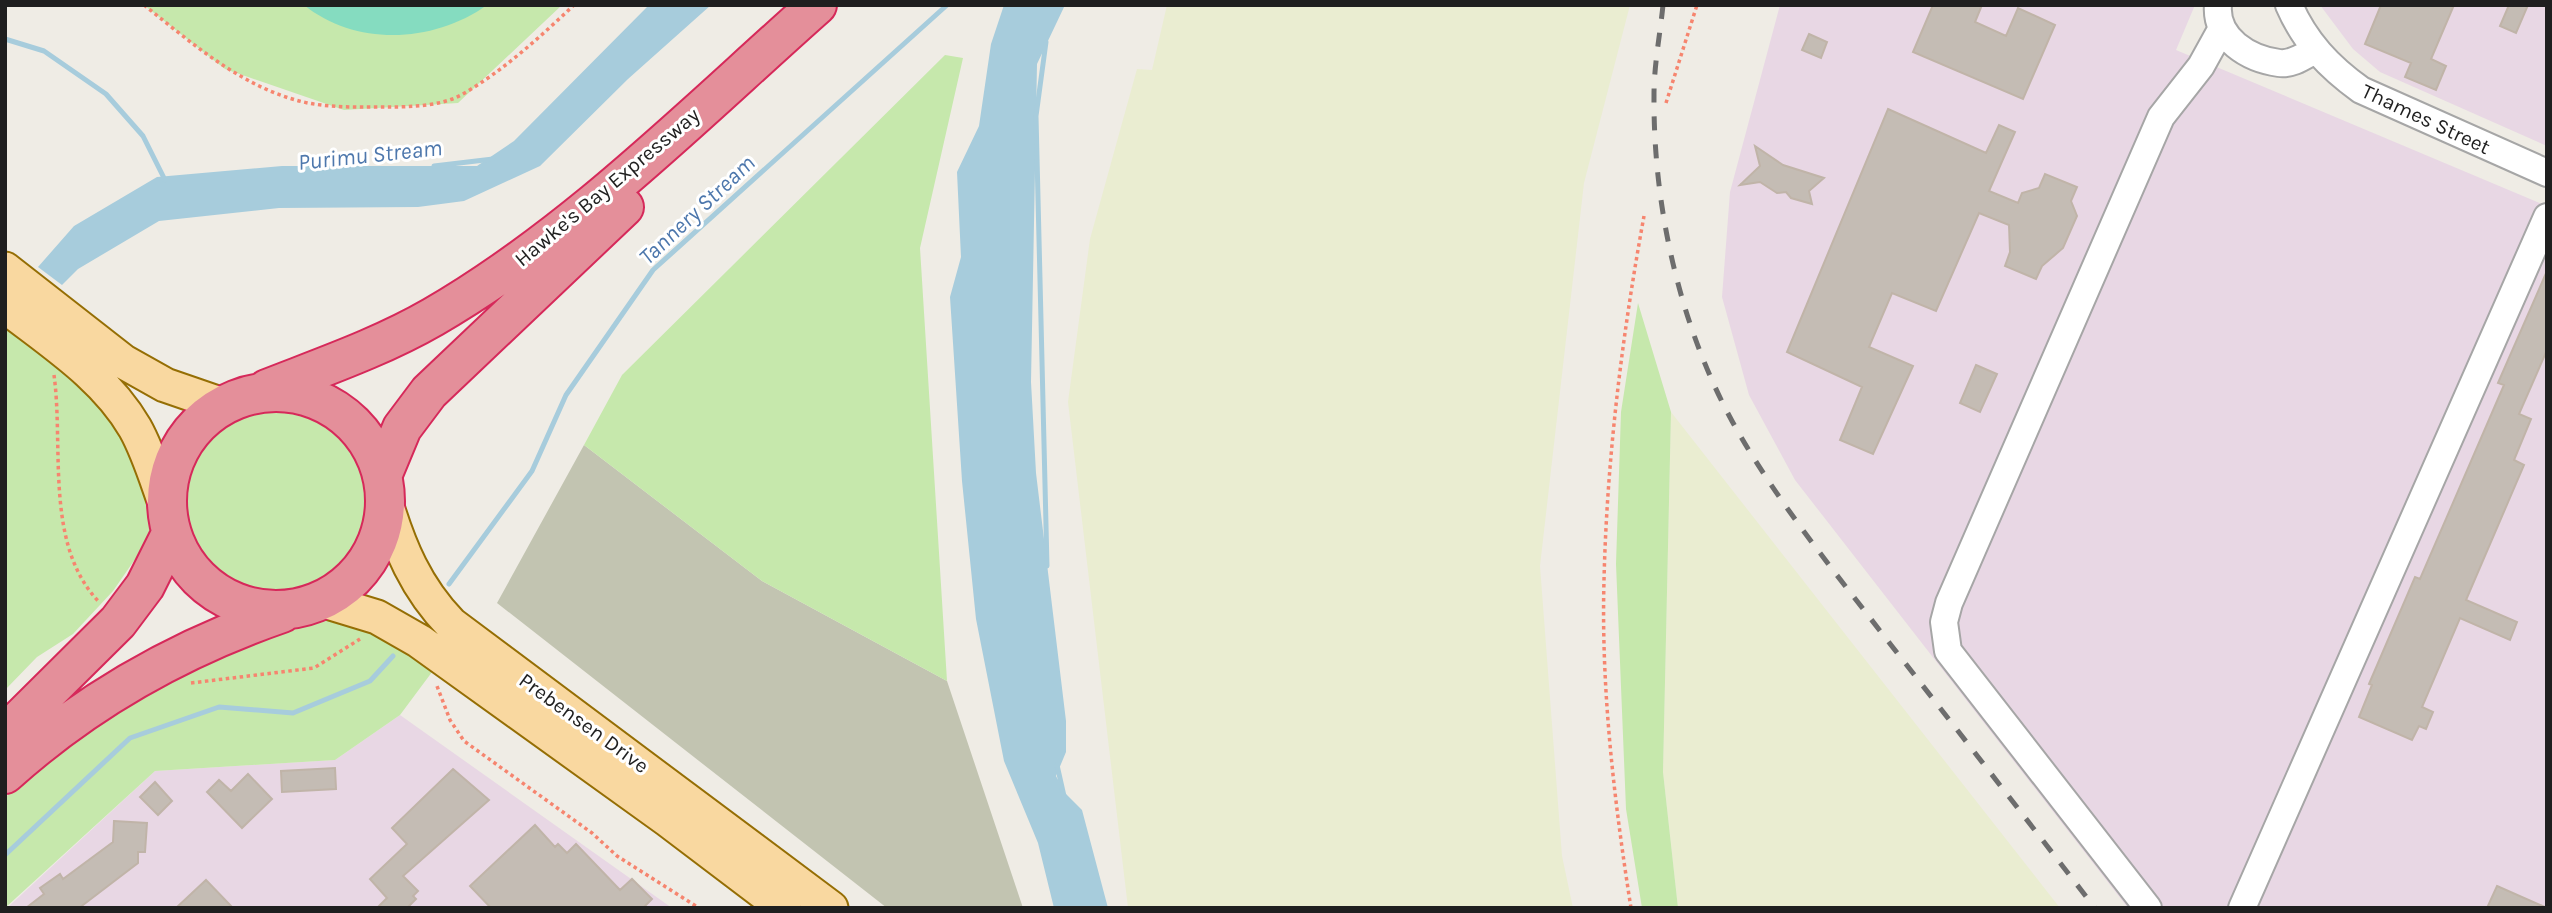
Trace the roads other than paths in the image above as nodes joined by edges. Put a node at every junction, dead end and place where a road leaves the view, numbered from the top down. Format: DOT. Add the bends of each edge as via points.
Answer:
graph roads {
  1 [pos="817,5"];
  2 [pos="842,5"];
  3 [pos="2289,5"];
  4 [pos="2220,17"];
  5 [pos="2315,50"];
  6 [pos="2547,173"];
  7 [pos="2547,217"];
  8 [pos="5,269"];
  9 [pos="5,306"];
  10 [pos="262,391"];
  11 [pos="223,405"];
  12 [pos="383,488"];
  13 [pos="168,519"];
  14 [pos="306,605"];
  15 [pos="5,734"];
  16 [pos="5,774"];
  17 [pos="784,908"];
  18 [pos="831,908"];
  19 [pos="2148,908"];
  20 [pos="2242,908"];
  1 -- 10 [label="highway, Hawke's Bay Expressway" via="596,201 519,263 385,342"];
  2 -- 12 [label="highway, Hawke's Bay Expressway" via="429,392 402,428"];
  3 -- 5 [label="street, Thames Street"];
  4 -- 5 [label="street" via="2235,46 2280,64"];
  4 -- 19 [label="street" via="2201,66 2161,117 1944,622 1948,650"];
  5 -- 6 [label="street, Thames Street" via="2361,90"];
  7 -- 20 [label="street"];
  8 -- 11 [label="main road" via="124,362 165,385"];
  9 -- 13 [label="main road" via="113,396 136,430"];
  10 -- 11 [label="highway"];
  10 -- 12 [label="highway" via="303,395 337,410 369,443"];
  11 -- 13 [label="highway" via="187,436 173,466"];
  12 -- 14 [label="highway" via="380,532 364,565 348,582"];
  12 -- 18 [label="main road, Prebensen Drive" via="404,558 434,607 451,624"];
  13 -- 14 [label="highway" via="194,573 218,593 261,610"];
  13 -- 15 [label="highway" via="145,586 118,622"];
  14 -- 16 [label="highway" via="208,640 167,660 79,713"];
  14 -- 17 [label="main road, Prebensen Drive" via="377,617 419,641"];
}
